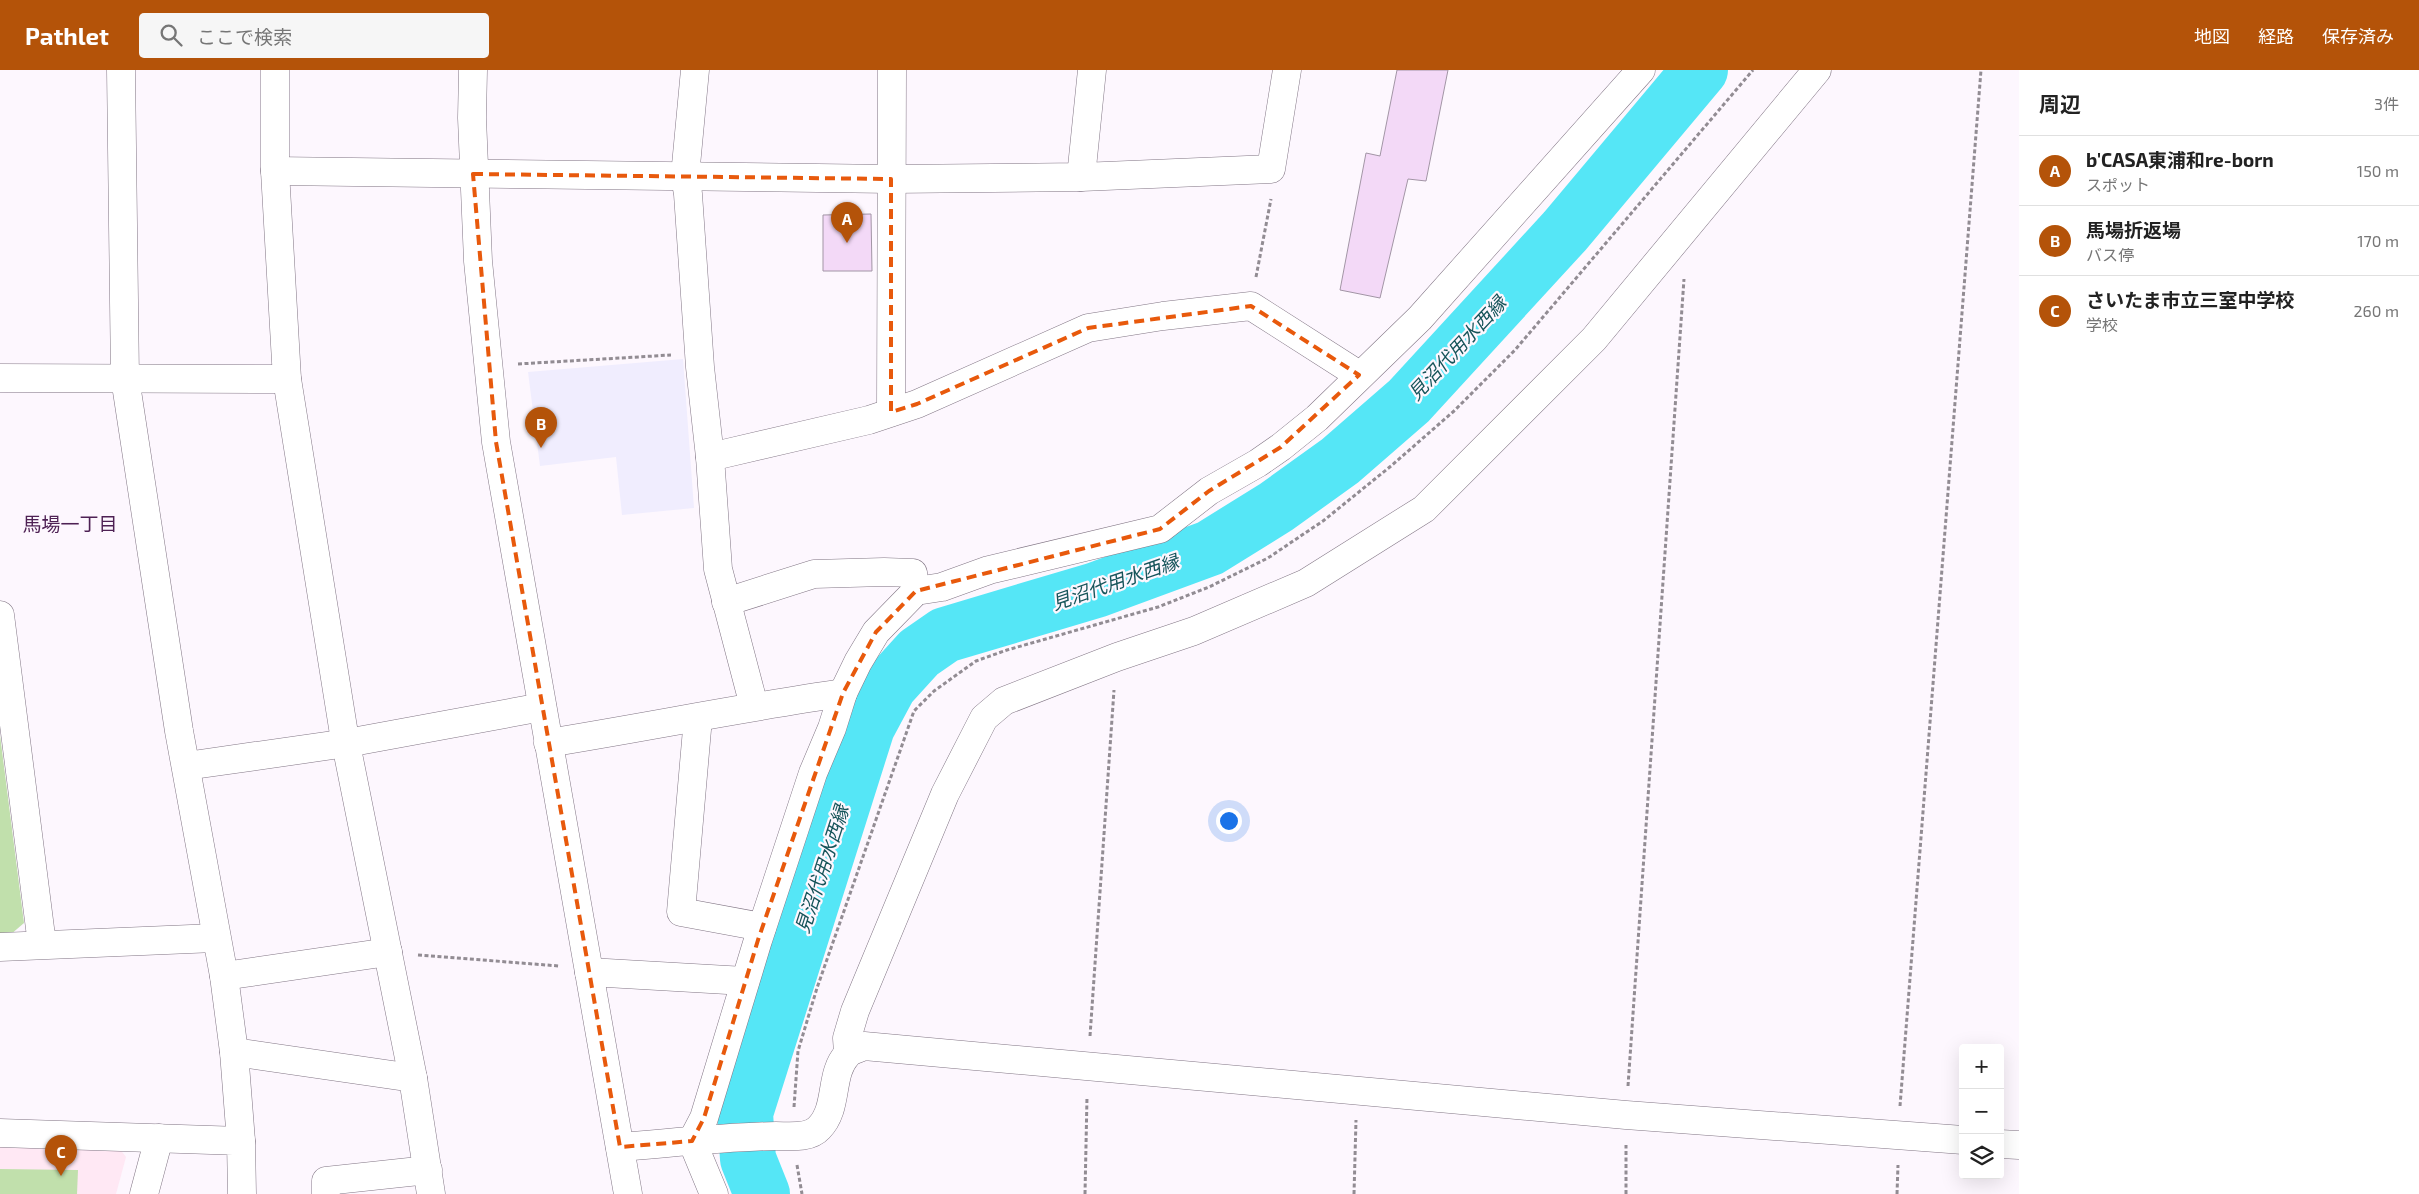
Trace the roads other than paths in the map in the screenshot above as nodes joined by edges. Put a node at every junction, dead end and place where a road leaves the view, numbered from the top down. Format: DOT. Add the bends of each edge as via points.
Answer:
graph roads {
  1 [pos="120,70"];
  2 [pos="275,70"];
  3 [pos="473,70"];
  4 [pos="695,70"];
  5 [pos="892,70"];
  6 [pos="1092,70"];
  7 [pos="1287,70"];
  8 [pos="1642,70"];
  9 [pos="1817,70"];
  10 [pos="275,171"];
  11 [pos="474,174"];
  12 [pos="685,176"];
  13 [pos="1081,177"];
  14 [pos="892,179"];
  15 [pos="1359,375"];
  16 [pos="0,378"];
  17 [pos="125,378"];
  18 [pos="287,379"];
  19 [pos="891,412"];
  20 [pos="710,457"];
  21 [pos="916,591"];
  22 [pos="726,602"];
  23 [pos="0,615"];
  24 [pos="844,693"];
  25 [pos="754,706"];
  26 [pos="542,707"];
  27 [pos="698,718"];
  28 [pos="347,743"];
  29 [pos="548,743"];
  30 [pos="186,766"];
  31 [pos="762,927"];
  32 [pos="215,938"];
  33 [pos="42,944"];
  34 [pos="0,947"];
  35 [pos="388,952"];
  36 [pos="589,972"];
  37 [pos="224,976"];
  38 [pos="745,981"];
  39 [pos="234,1052"];
  40 [pos="848,1053"];
  41 [pos="413,1078"];
  42 [pos="0,1133"];
  43 [pos="160,1138"];
  44 [pos="1959,1140"];
  45 [pos="241,1141"];
  46 [pos="692,1141"];
  47 [pos="2004,1144"];
  48 [pos="2019,1145"];
  49 [pos="620,1147"];
  50 [pos="430,1182"];
  51 [pos="144,1194"];
  52 [pos="242,1194"];
  53 [pos="326,1194"];
  54 [pos="628,1194"];
  55 [pos="714,1194"];
  1 -- 17 [label="street"];
  2 -- 10 [label="street"];
  3 -- 11 [label="street"];
  4 -- 12 [label="street"];
  5 -- 14 [label="street"];
  6 -- 13 [label="street"];
  7 -- 13 [label="street" via="1271,169"];
  8 -- 15 [label="street" via="1420,318"];
  9 -- 40 [label="street" via="1594,339 1424,509 1306,583 1194,631 1116,657 1004,701 984,718 945,794 854,1011 847,1038"];
  10 -- 11 [label="street"];
  10 -- 18 [label="street"];
  11 -- 12 [label="street"];
  11 -- 26 [label="street" via="479,270 496,442"];
  12 -- 14 [label="street"];
  12 -- 20 [label="street"];
  13 -- 14 [label="street"];
  14 -- 19 [label="street"];
  15 -- 19 [label="street" via="1251,306 1088,328 917,404"];
  15 -- 21 [label="street" via="1317,418 1282,447 1209,491 1160,529 989,570 942,587"];
  16 -- 17 [label="street"];
  17 -- 18 [label="street"];
  17 -- 30 [label="street"];
  18 -- 28 [label="street"];
  19 -- 20 [label="street"];
  20 -- 22 [label="street" via="718,569"];
  21 -- 22 [label="street" via="913,573 814,574"];
  21 -- 24 [label="street" via="876,632"];
  22 -- 25 [label="street"];
  23 -- 33 [label="street"];
  24 -- 25 [label="street"];
  24 -- 31 [label="street" via="813,773"];
  25 -- 27 [label="street"];
  26 -- 28 [label="street"];
  26 -- 29 [label="street"];
  27 -- 29 [label="street"];
  27 -- 31 [label="street" via="682,912"];
  28 -- 30 [label="street"];
  28 -- 35 [label="street"];
  29 -- 36 [label="street"];
  30 -- 32 [label="street"];
  31 -- 38 [label="street"];
  32 -- 33 [label="street"];
  32 -- 37 [label="street"];
  33 -- 34 [label="street"];
  35 -- 37 [label="street"];
  35 -- 41 [label="street"];
  36 -- 38 [label="street"];
  36 -- 49 [label="street"];
  37 -- 39 [label="street"];
  38 -- 46 [label="street" via="704,1118"];
  39 -- 41 [label="street"];
  39 -- 45 [label="street"];
  40 -- 44 [label="street" via="864,1046 882,1047 1626,1115"];
  40 -- 46 [label="street" via="839,1066 834,1094 819,1129 804,1136"];
  41 -- 50 [label="street"];
  42 -- 43 [label="street"];
  43 -- 45 [label="street"];
  43 -- 51 [label="street"];
  45 -- 52 [label="street"];
  46 -- 49 [label="street"];
  46 -- 55 [label="street"];
  47 -- 48 [label="street"];
  49 -- 54 [label="street"];
  50 -- 53 [label="street" via="326,1181"];
}
